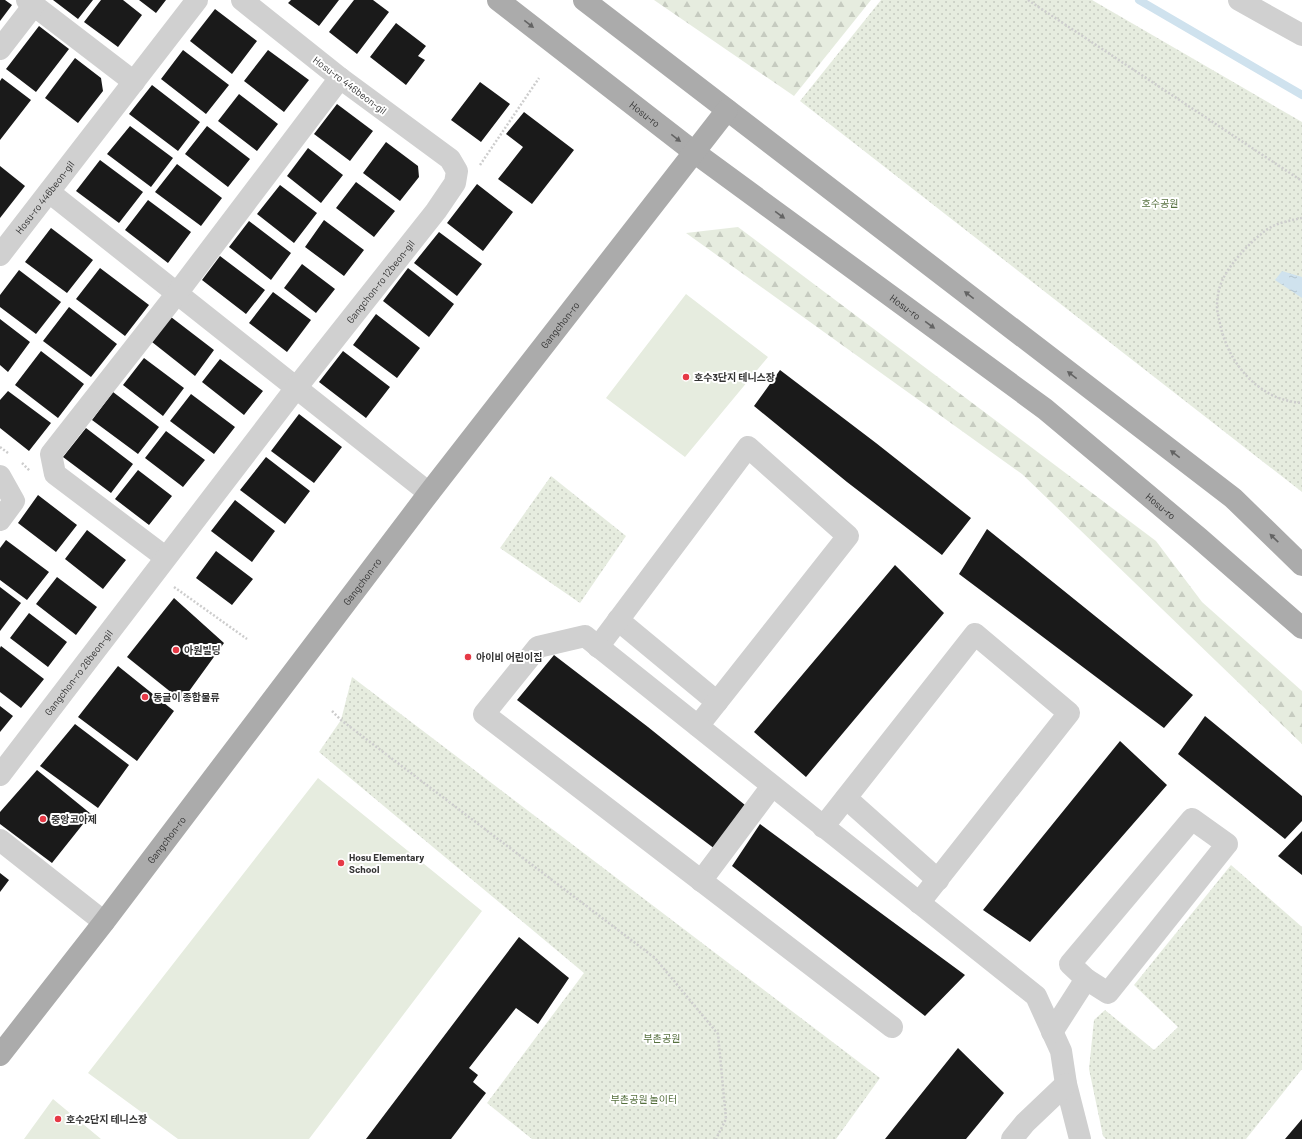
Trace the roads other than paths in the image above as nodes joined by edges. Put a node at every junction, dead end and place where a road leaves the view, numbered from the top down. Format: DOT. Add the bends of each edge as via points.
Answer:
graph roads {
  1 [pos="197,0"];
  2 [pos="242,0"];
  3 [pos="498,0"];
  4 [pos="584,0"];
  5 [pos="1240,0"];
  6 [pos="30,3"];
  7 [pos="1302,35"];
  8 [pos="0,49"];
  9 [pos="340,78"];
  10 [pos="134,82"];
  11 [pos="727,110"];
  12 [pos="694,152"];
  13 [pos="457,171"];
  14 [pos="49,192"];
  15 [pos="0,255"];
  16 [pos="178,292"];
  17 [pos="296,388"];
  18 [pos="0,476"];
  19 [pos="429,493"];
  20 [pos="0,520"];
  21 [pos="161,563"];
  22 [pos="1302,565"];
  23 [pos="618,620"];
  24 [pos="1302,628"];
  25 [pos="598,647"];
  26 [pos="717,702"];
  27 [pos="698,726"];
  28 [pos="0,775"];
  29 [pos="772,786"];
  30 [pos="846,798"];
  31 [pos="823,827"];
  32 [pos="0,840"];
  33 [pos="938,880"];
  34 [pos="702,882"];
  35 [pos="919,903"];
  36 [pos="104,922"];
  37 [pos="1086,979"];
  38 [pos="892,1027"];
  39 [pos="1052,1032"];
  40 [pos="0,1055"];
  41 [pos="1066,1084"];
  42 [pos="1012,1139"];
  43 [pos="1080,1139"];
  1 -- 10 [label="street, Hosu-ro 446beon-gil"];
  2 -- 9 [label="street, Hosu-ro 446beon-gil"];
  3 -- 12 [label="main road, Hosu-ro, one-way"];
  4 -- 11 [label="main road"];
  5 -- 7 [label="street"];
  6 -- 8 [label="street"];
  6 -- 10 [label="street"];
  9 -- 13 [label="street, Hosu-ro 446beon-gil" via="450,159"];
  9 -- 16 [label="street"];
  10 -- 14 [label="street, Hosu-ro 446beon-gil"];
  11 -- 12 [label="main road, Gangchon-ro"];
  22 -- 11 [label="main road, one-way" via="1233,498"];
  12 -- 19 [label="main road, Gangchon-ro"];
  12 -- 24 [label="main road, Hosu-ro, one-way" via="1045,409"];
  13 -- 17 [label="street, Gangchon-ro 12beon-gil" via="455,183 436,211"];
  14 -- 15 [label="street, Hosu-ro 446beon-gil"];
  14 -- 16 [label="street"];
  16 -- 17 [label="street"];
  16 -- 21 [label="street" via="51,454 55,474"];
  17 -- 19 [label="street"];
  17 -- 21 [label="street, Gangchon-ro 12beon-gil"];
  18 -- 20 [label="street" via="14,502"];
  19 -- 36 [label="main road, Gangchon-ro"];
  21 -- 28 [label="street, Gangchon-ro 26beon-gil"];
  23 -- 25 [label="street"];
  23 -- 26 [label="street"];
  23 -- 26 [label="street" via="748,447 848,536"];
  25 -- 27 [label="street"];
  25 -- 34 [label="street" via="585,636 538,647 484,714"];
  26 -- 27 [label="street"];
  27 -- 29 [label="street"];
  29 -- 31 [label="street"];
  29 -- 34 [label="street"];
  30 -- 31 [label="street"];
  30 -- 33 [label="street"];
  30 -- 33 [label="street" via="975,634 1070,713"];
  31 -- 35 [label="street"];
  32 -- 36 [label="street"];
  33 -- 35 [label="street"];
  34 -- 38 [label="street"];
  35 -- 39 [label="street" via="1036,996"];
  36 -- 40 [label="main road, Gangchon-ro"];
  37 -- 37 [label="street" via="1108,993 1227,844 1192,819 1070,964"];
  37 -- 39 [label="street"];
  39 -- 41 [label="street" via="1061,1051"];
  41 -- 42 [label="street"];
  41 -- 43 [label="street"];
}
